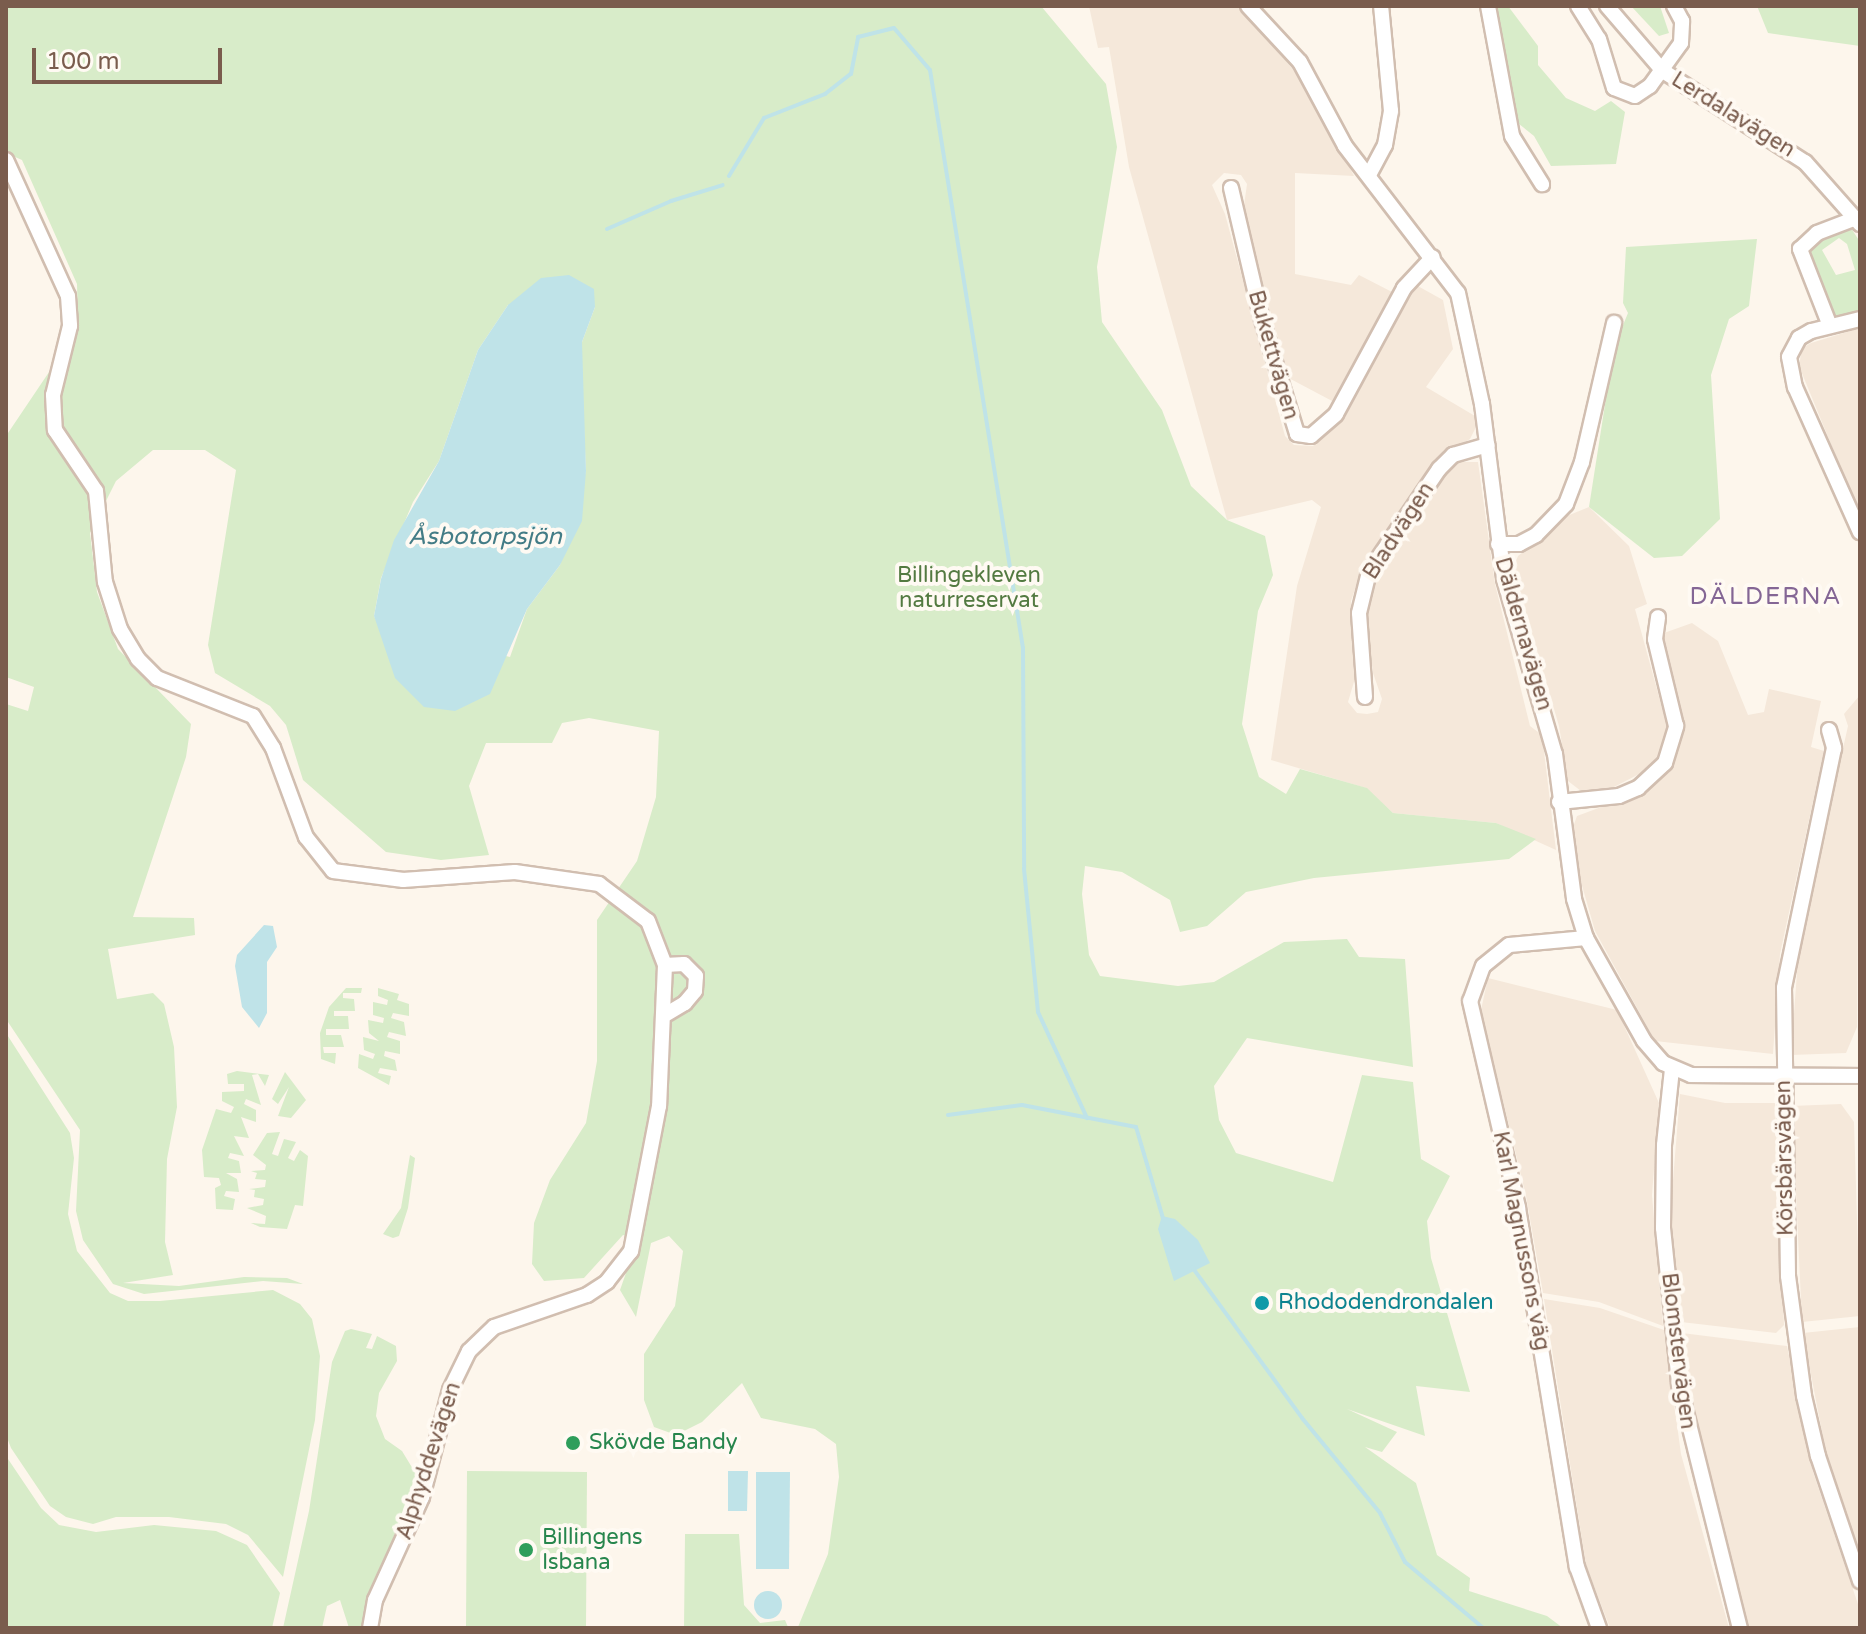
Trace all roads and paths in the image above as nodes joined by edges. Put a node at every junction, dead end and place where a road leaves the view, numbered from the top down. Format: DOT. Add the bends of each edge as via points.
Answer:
graph roads {
  1 [pos="1248,6"];
  2 [pos="1381,6"];
  3 [pos="1488,6"];
  4 [pos="1578,6"];
  5 [pos="1607,6"];
  6 [pos="1674,6"];
  7 [pos="1663,71"];
  8 [pos="6,160"];
  9 [pos="1369,175"];
  10 [pos="1542,184"];
  11 [pos="1231,188"];
  12 [pos="1858,221"];
  13 [pos="1433,257"];
  14 [pos="1860,319"];
  15 [pos="1614,323"];
  16 [pos="1830,326"];
  17 [pos="1488,445"];
  18 [pos="1860,532"];
  19 [pos="1498,544"];
  20 [pos="1658,617"];
  21 [pos="1365,697"];
  22 [pos="1829,730"];
  23 [pos="1559,802"];
  24 [pos="1586,938"];
  25 [pos="665,965"];
  26 [pos="667,1014"];
  27 [pos="1672,1069"];
  28 [pos="1860,1076"];
  29 [pos="1783,1078"];
  30 [pos="1860,1581"];
  31 [pos="370,1628"];
  32 [pos="1599,1628"];
  33 [pos="1740,1628"];
  1 -- 9 [label="street, Däldernavägen" via="1300,62 1345,146"];
  2 -- 9 [label="street" via="1391,111 1389,133"];
  3 -- 10 [label="street" via="1512,136"];
  4 -- 7 [label="street" via="1599,39 1614,88 1635,96"];
  5 -- 7 [label="street, Lerdalavägen"];
  6 -- 7 [label="street" via="1684,31"];
  7 -- 12 [label="street, Lerdalavägen" via="1805,162"];
  8 -- 25 [label="street" via="68,296 70,326 53,395 55,430 96,491 105,582 120,629 138,659 157,678 253,716 273,748 306,837 333,871 403,880 515,872 599,884 648,921"];
  9 -- 13 [label="street, Däldernavägen"];
  11 -- 13 [label="street, Bukettvägen" via="1262,320 1297,434 1311,436 1336,414 1404,288"];
  12 -- 16 [label="street" via="1817,233 1800,249"];
  13 -- 17 [label="street, Däldernavägen" via="1464,312"];
  14 -- 16 [label="street"];
  15 -- 19 [label="street" via="1582,462 1566,504 1536,535 1519,544"];
  16 -- 18 [label="street" via="1799,338 1789,357 1795,387"];
  17 -- 19 [label="street, Däldernavägen"];
  17 -- 21 [label="street, Bladvägen" via="1453,455 1439,469 1369,572 1359,613"];
  19 -- 23 [label="street, Däldernavägen" via="1549,725"];
  20 -- 23 [label="street" via="1655,639 1676,726 1665,763 1638,788 1619,796"];
  22 -- 29 [label="street, Körsbärsvägen" via="1834,748 1785,976"];
  23 -- 24 [label="street, Däldernavägen" via="1574,899"];
  24 -- 27 [label="street, Däldernavägen" via="1644,1041"];
  24 -- 32 [label="street, Karl Magnussons väg" via="1509,945 1483,966 1470,1001 1518,1208 1577,1567"];
  25 -- 26 [label="street"];
  25 -- 26 [label="street" via="684,964 696,976 695,991"];
  26 -- 31 [label="street, Alphyddevägen" via="644,1194 631,1251 607,1282 570,1304 494,1327 469,1351 450,1390 422,1497 375,1600"];
  27 -- 29 [label="street" via="1691,1075"];
  27 -- 33 [label="street, Blomstervägen" via="1663,1214 1679,1384 1692,1453"];
  28 -- 29 [label="street"];
  29 -- 30 [label="street, Körsbärsvägen" via="1788,1276 1798,1357 1818,1456"];
}
